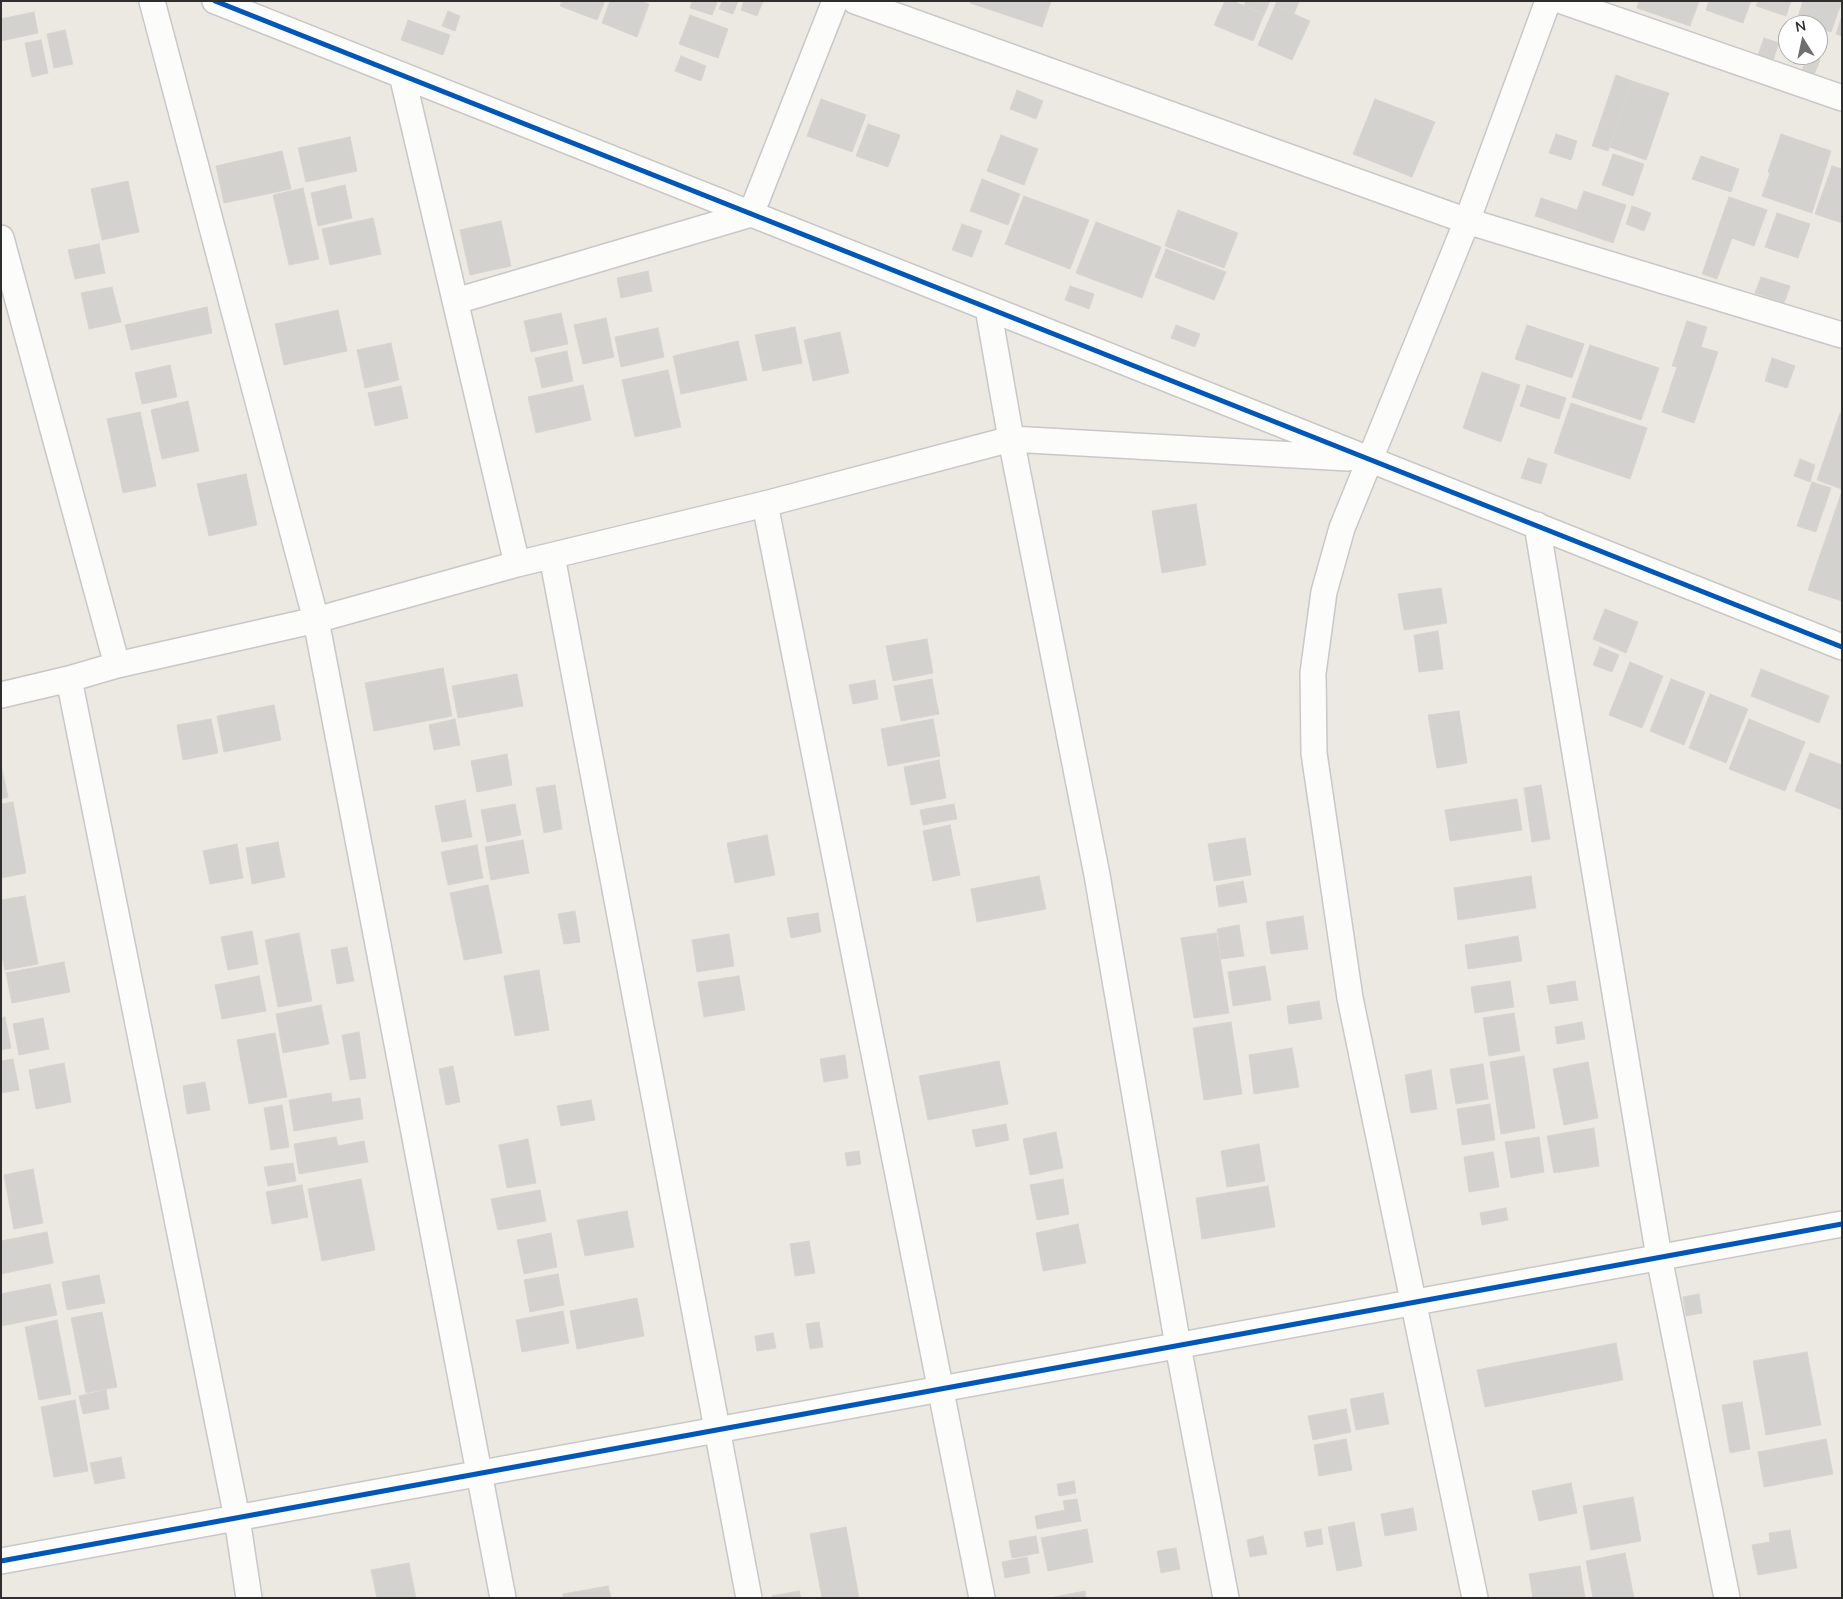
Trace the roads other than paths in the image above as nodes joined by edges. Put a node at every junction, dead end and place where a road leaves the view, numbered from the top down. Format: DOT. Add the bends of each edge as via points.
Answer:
graph roads {
  1 [pos="152,1"];
  2 [pos="215,1"];
  3 [pos="834,1"];
  4 [pos="855,1"];
  5 [pos="1548,1"];
  6 [pos="1562,1"];
  7 [pos="402,76"];
  8 [pos="1842,98"];
  9 [pos="751,214"];
  10 [pos="1467,221"];
  11 [pos="1,238"];
  12 [pos="456,301"];
  13 [pos="988,308"];
  14 [pos="1842,335"];
  15 [pos="1010,439"];
  16 [pos="1370,460"];
  17 [pos="765,504"];
  18 [pos="1536,525"];
  19 [pos="552,556"];
  20 [pos="518,564"];
  21 [pos="316,620"];
  22 [pos="1842,646"];
  23 [pos="117,665"];
  24 [pos="69,679"];
  25 [pos="1,695"];
  26 [pos="1842,1224"];
  27 [pos="1659,1257"];
  28 [pos="1413,1303"];
  29 [pos="1178,1346"];
  30 [pos="941,1389"];
  31 [pos="717,1430"];
  32 [pos="480,1474"];
  33 [pos="237,1518"];
  34 [pos="1,1561"];
  35 [pos="249,1598"];
  36 [pos="503,1598"];
  37 [pos="749,1598"];
  38 [pos="982,1598"];
  39 [pos="1226,1598"];
  40 [pos="1475,1598"];
  41 [pos="1727,1598"];
  1 -- 21 [label="street"];
  2 -- 7 [label="street"];
  3 -- 9 [label="street"];
  4 -- 10 [label="street"];
  5 -- 10 [label="street"];
  6 -- 8 [label="street"];
  7 -- 9 [label="street"];
  7 -- 12 [label="street"];
  9 -- 12 [label="street"];
  9 -- 13 [label="street"];
  10 -- 14 [label="street"];
  10 -- 16 [label="street"];
  11 -- 23 [label="street"];
  12 -- 20 [label="street"];
  13 -- 15 [label="street"];
  13 -- 16 [label="street"];
  15 -- 16 [label="street"];
  15 -- 17 [label="street"];
  15 -- 29 [label="street" via="1097,875"];
  16 -- 18 [label="street"];
  16 -- 28 [label="street" via="1342,528 1324,592 1313,673 1314,753 1350,998"];
  17 -- 19 [label="street"];
  17 -- 30 [label="street"];
  18 -- 22 [label="street"];
  18 -- 27 [label="street"];
  19 -- 20 [label="street"];
  19 -- 31 [label="street"];
  20 -- 21 [label="street"];
  21 -- 23 [label="street"];
  21 -- 32 [label="street"];
  23 -- 24 [label="street"];
  24 -- 25 [label="street"];
  24 -- 33 [label="street"];
  26 -- 27 [label="street"];
  27 -- 28 [label="street"];
  27 -- 41 [label="street"];
  28 -- 29 [label="street"];
  28 -- 40 [label="street"];
  29 -- 30 [label="street"];
  29 -- 39 [label="street"];
  30 -- 31 [label="street"];
  30 -- 38 [label="street"];
  31 -- 32 [label="street"];
  31 -- 37 [label="street"];
  32 -- 33 [label="street"];
  32 -- 36 [label="street"];
  33 -- 34 [label="street"];
  33 -- 35 [label="street"];
}
